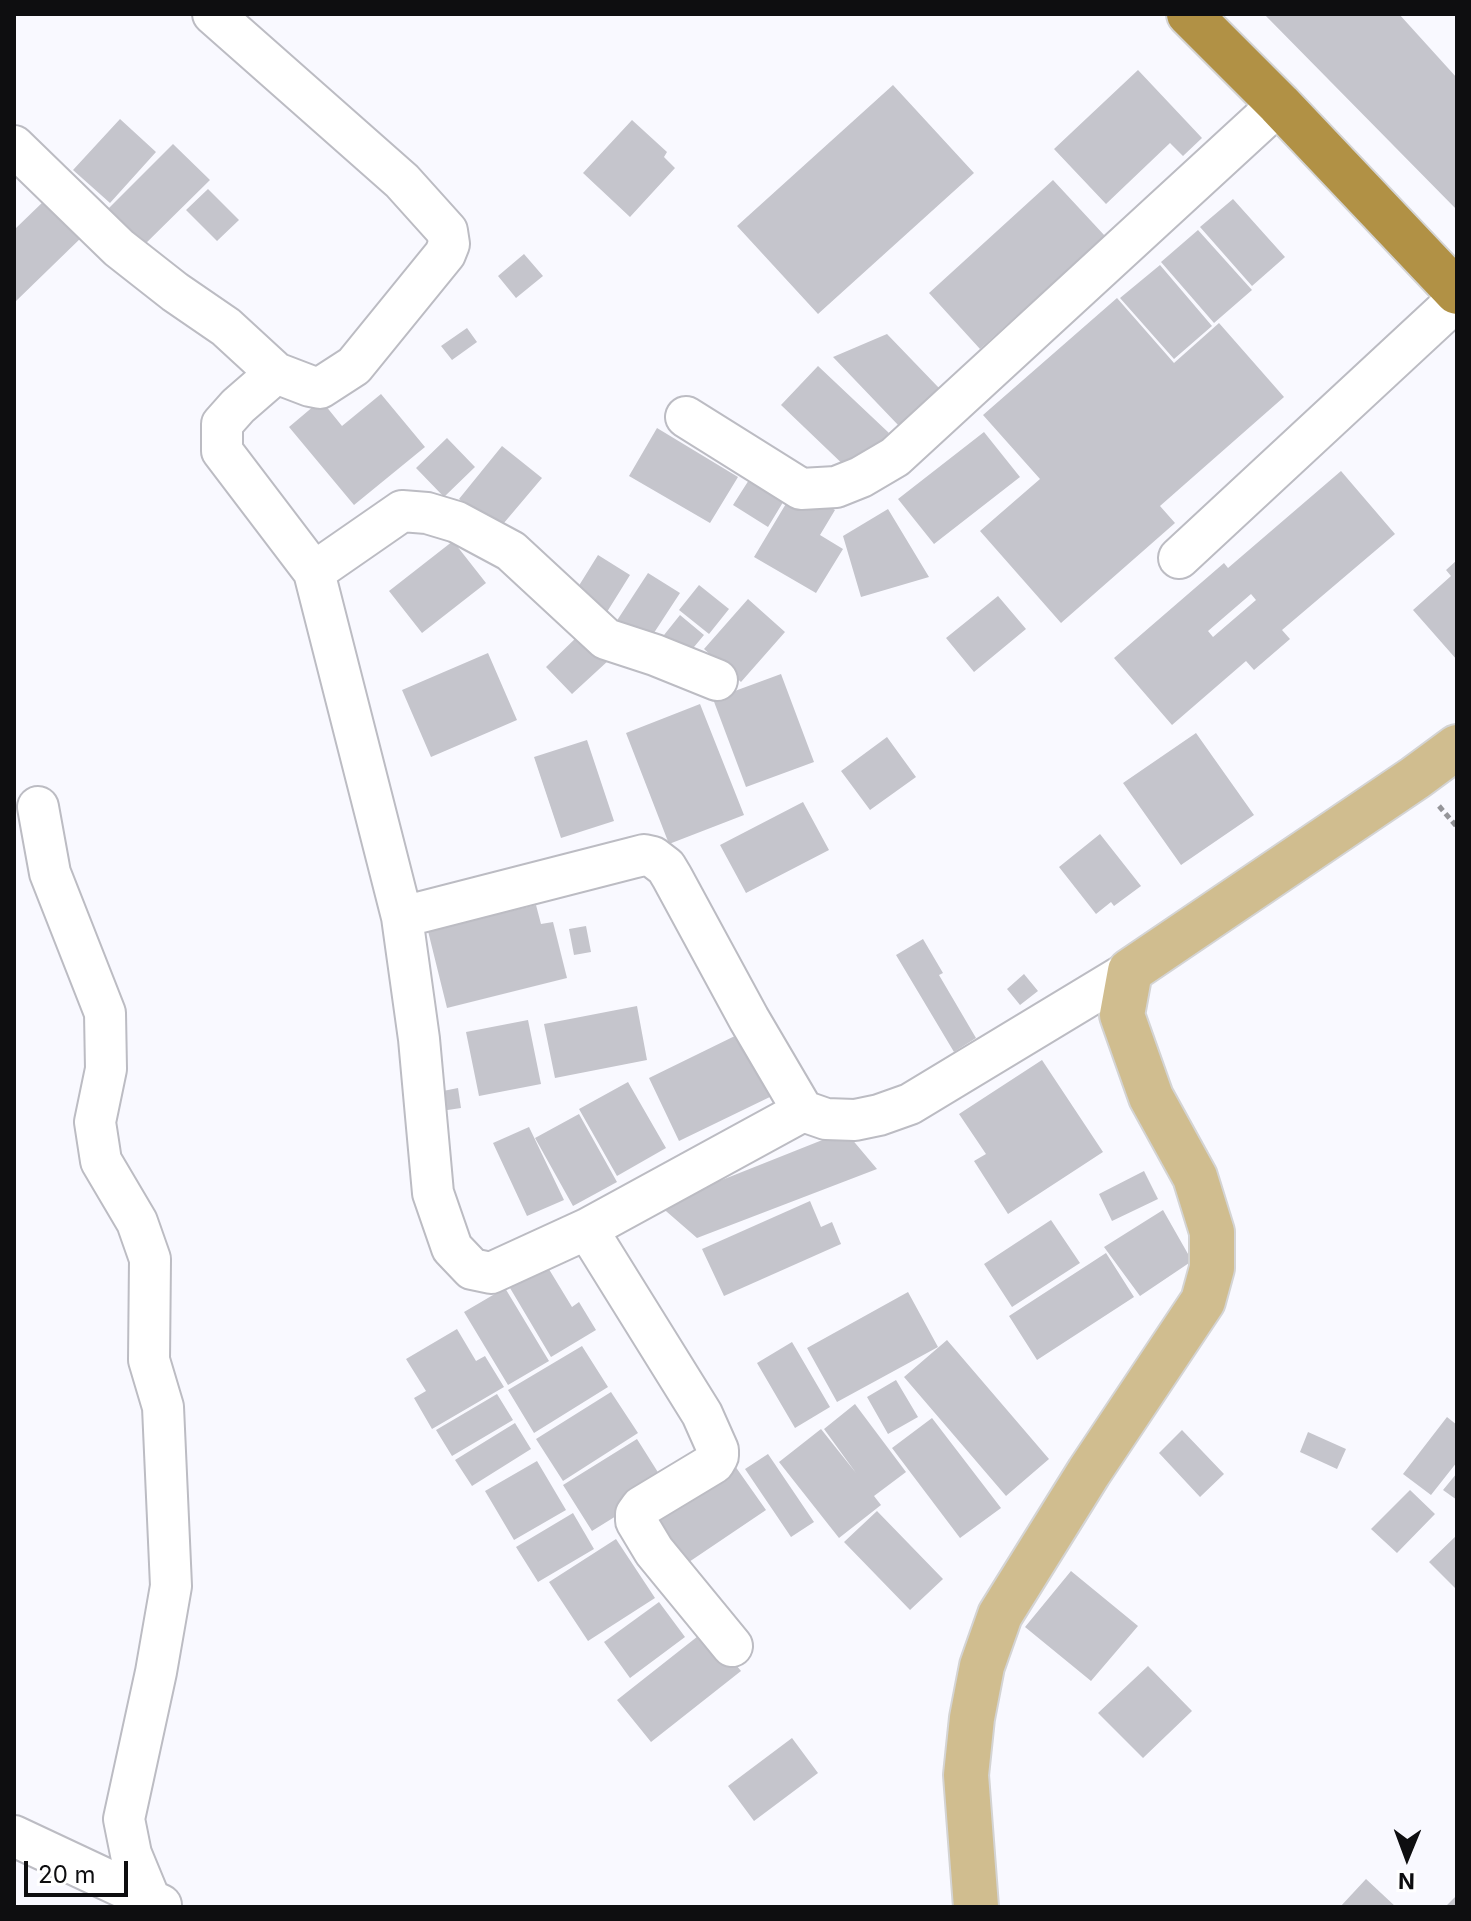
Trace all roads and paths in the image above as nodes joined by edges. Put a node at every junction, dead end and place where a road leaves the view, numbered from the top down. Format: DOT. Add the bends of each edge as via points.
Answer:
graph roads {
  1 [pos="213,14"];
  2 [pos="1189,14"];
  3 [pos="1279,104"];
  4 [pos="14,146"];
  5 [pos="1457,292"];
  6 [pos="1457,300"];
  7 [pos="276,373"];
  8 [pos="686,417"];
  9 [pos="1179,558"];
  10 [pos="314,572"];
  11 [pos="717,680"];
  12 [pos="1457,747"];
  13 [pos="38,807"];
  14 [pos="402,917"];
  15 [pos="1130,971"];
  16 [pos="803,1111"];
  17 [pos="587,1229"];
  18 [pos="732,1646"];
  19 [pos="14,1836"];
  20 [pos="157,1903"];
  21 [pos="976,1907"];
  1 -- 7 [label="street" via="402,181 447,231 445,254 354,366 320,388"];
  2 -- 3 [label="highway"];
  3 -- 5 [label="highway"];
  3 -- 8 [label="street" via="895,457 861,477 836,487 801,489"];
  4 -- 7 [label="street" via="119,248 226,327"];
  6 -- 9 [label="street"];
  7 -- 10 [label="street" via="222,424 222,451"];
  10 -- 11 [label="street" via="402,511 427,513 457,522 511,551 606,639"];
  10 -- 14 [label="street"];
  12 -- 15 [label="main road"];
  13 -- 20 [label="street" via="50,873 105,1013 106,1069 95,1122 101,1161 137,1222 150,1259 149,1360 163,1407 171,1586 124,1819 131,1854"];
  14 -- 16 [label="street" via="644,855 653,857 672,877"];
  14 -- 17 [label="street" via="433,1193 452,1248 472,1269 491,1273"];
  15 -- 16 [label="street" via="910,1104 855,1120"];
  15 -- 21 [label="main road" via="1122,1015 1151,1097 1195,1177 1212,1232 1212,1268 1203,1301 1000,1615 982,1666 966,1775"];
  16 -- 17 [label="street"];
  17 -- 18 [label="street" via="702,1414 718,1450 714,1463 641,1507 636,1521"];
  19 -- 20 [label="street"];
}
